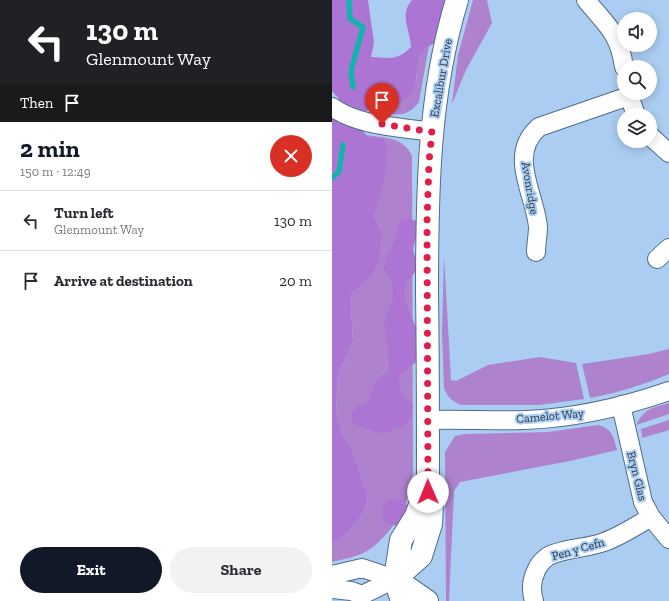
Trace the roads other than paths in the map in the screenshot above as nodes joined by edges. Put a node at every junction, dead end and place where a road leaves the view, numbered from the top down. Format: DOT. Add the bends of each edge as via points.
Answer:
graph roads {
  1 [pos="457,0"];
  2 [pos="586,0"];
  3 [pos="623,60"];
  4 [pos="617,99"];
  5 [pos="332,107"];
  6 [pos="432,132"];
  7 [pos="657,142"];
  8 [pos="669,153"];
  9 [pos="536,252"];
  10 [pos="669,391"];
  11 [pos="621,405"];
  12 [pos="428,420"];
  13 [pos="651,517"];
  14 [pos="669,539"];
  15 [pos="332,575"];
  16 [pos="395,579"];
  17 [pos="332,589"];
  18 [pos="402,601"];
  19 [pos="427,601"];
  20 [pos="534,601"];
  1 -- 6 [label="street, Excalibur Drive" via="438,82"];
  2 -- 3 [label="street" via="615,36"];
  4 -- 9 [label="street, Avonridge" via="539,127 531,134 524,158 538,227"];
  5 -- 6 [label="street" via="341,113 369,122"];
  6 -- 12 [label="street, Excalibur Drive" via="427,222"];
  7 -- 8 [label="street"];
  10 -- 11 [label="street, Camelot Way"];
  11 -- 12 [label="street, Camelot Way" via="590,413 526,420"];
  11 -- 13 [label="street, Bryn Glas" via="643,502"];
  12 -- 16 [label="street, Excalibur Drive" via="428,492 432,503 431,524 421,556"];
  13 -- 14 [label="street, Bryn Glas"];
  13 -- 20 [label="street, Pen y Cefn" via="603,543 547,557 538,566 532,579"];
  15 -- 16 [label="street" via="362,568"];
  16 -- 17 [label="street" via="362,595"];
  16 -- 18 [label="street"];
  16 -- 19 [label="street"];
}
